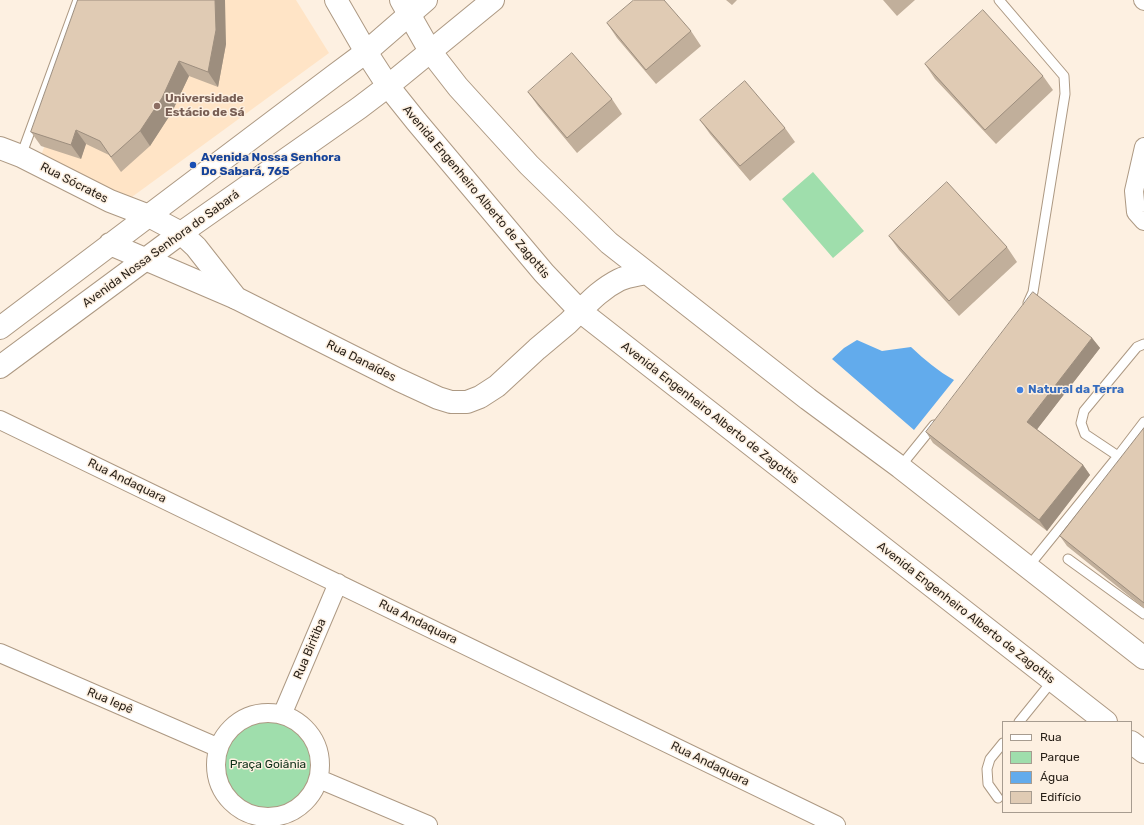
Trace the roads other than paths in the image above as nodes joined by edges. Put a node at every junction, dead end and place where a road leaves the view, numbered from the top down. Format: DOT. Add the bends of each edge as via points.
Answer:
graph roads {
  1 [pos="78,0"];
  2 [pos="336,0"];
  3 [pos="426,0"];
  4 [pos="493,0"];
  5 [pos="999,0"];
  6 [pos="405,7"];
  7 [pos="430,51"];
  8 [pos="366,52"];
  9 [pos="388,86"];
  10 [pos="1144,147"];
  11 [pos="0,148"];
  12 [pos="21,156"];
  13 [pos="149,216"];
  14 [pos="1144,221"];
  15 [pos="181,233"];
  16 [pos="110,244"];
  17 [pos="145,259"];
  18 [pos="646,273"];
  19 [pos="236,298"];
  20 [pos="580,311"];
  21 [pos="1023,313"];
  22 [pos="0,328"];
  23 [pos="1144,344"];
  24 [pos="0,367"];
  25 [pos="0,420"];
  26 [pos="937,420"];
  27 [pos="1144,422"];
  28 [pos="1118,456"];
  29 [pos="900,467"];
  30 [pos="1068,559"];
  31 [pos="1028,567"];
  32 [pos="338,583"];
  33 [pos="1144,614"];
  34 [pos="0,654"];
  35 [pos="1144,658"];
  36 [pos="1053,680"];
  37 [pos="282,715"];
  38 [pos="1020,721"];
  39 [pos="1105,721"];
  40 [pos="1132,743"];
  41 [pos="1002,744"];
  42 [pos="219,748"];
  43 [pos="1144,752"];
  44 [pos="319,778"];
  45 [pos="998,798"];
  46 [pos="245,819"];
  47 [pos="428,825"];
  48 [pos="836,825"];
  1 -- 12 [label="lane"];
  2 -- 8 [label="main road, Avenida Engenheiro Alberto de Zagottis"];
  3 -- 6 [label="main road"];
  4 -- 7 [label="main road, Avenida Nossa Senhora do Sabará"];
  5 -- 21 [label="lane" via="1064,76 1065,94 1034,292"];
  6 -- 7 [label="main road"];
  6 -- 8 [label="main road"];
  7 -- 9 [label="main road, Avenida Nossa Senhora do Sabará"];
  7 -- 18 [label="main road" via="458,87 529,165 609,243"];
  8 -- 9 [label="main road, Avenida Engenheiro Alberto de Zagottis"];
  8 -- 13 [label="main road"];
  9 -- 15 [label="main road, Avenida Nossa Senhora do Sabará"];
  9 -- 20 [label="main road, Avenida Engenheiro Alberto de Zagottis" via="544,273"];
  10 -- 14 [label="street" via="1134,191 1136,212"];
  11 -- 12 [label="main road, Rua Sócrates"];
  12 -- 13 [label="main road, Rua Sócrates" via="110,201"];
  13 -- 15 [label="main road, Rua Danaídes"];
  13 -- 16 [label="main road"];
  15 -- 17 [label="main road, Avenida Nossa Senhora do Sabará"];
  15 -- 19 [label="main road, Rua Danaídes" via="196,247"];
  16 -- 17 [label="main road"];
  16 -- 22 [label="main road"];
  17 -- 19 [label="main road"];
  17 -- 24 [label="main road, Avenida Nossa Senhora do Sabará"];
  18 -- 20 [label="main road, Rua Danaídes" via="620,280 607,287"];
  18 -- 29 [label="main road" via="808,400"];
  19 -- 20 [label="main road, Rua Danaídes" via="399,380 451,402 467,402 496,386"];
  20 -- 36 [label="main road, Avenida Engenheiro Alberto de Zagottis"];
  23 -- 28 [label="lane" via="1136,347 1084,411 1081,423 1085,434"];
  25 -- 32 [label="street, Rua Andaquara"];
  26 -- 29 [label="lane"];
  27 -- 28 [label="lane"];
  28 -- 31 [label="lane"];
  29 -- 31 [label="main road"];
  30 -- 33 [label="lane"];
  31 -- 35 [label="main road"];
  32 -- 37 [label="street, Rua Biritiba"];
  32 -- 48 [label="street, Rua Andaquara"];
  34 -- 42 [label="street, Rua Iepê"];
  36 -- 38 [label="lane"];
  36 -- 39 [label="main road, Avenida Engenheiro Alberto de Zagottis"];
  37 -- 42 [label="street" via="267,713 249,716 235,726"];
  37 -- 44 [label="street" via="296,721 307,731 315,744 319,758"];
  40 -- 43 [label="main road"];
  41 -- 45 [label="lane" via="990,759 987,769 988,784"];
  42 -- 46 [label="street" via="216,763 218,778 224,793"];
  44 -- 46 [label="street" via="310,797 297,808 282,816"];
  44 -- 47 [label="street"];
}
